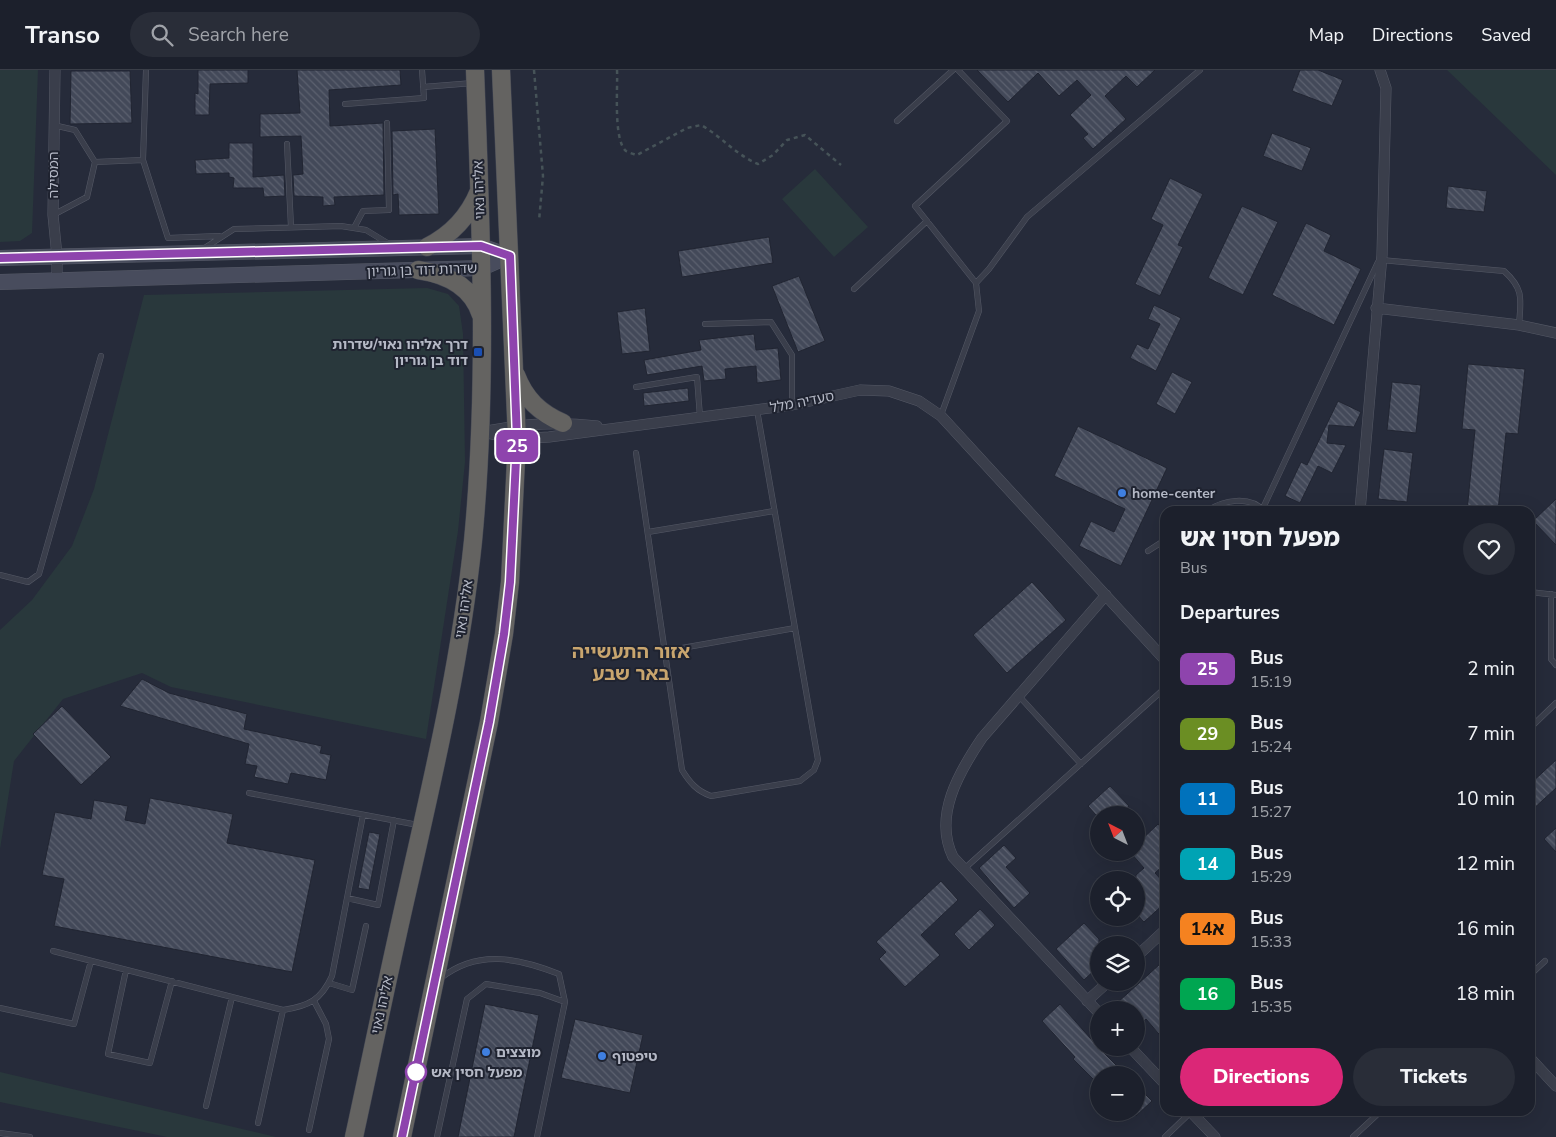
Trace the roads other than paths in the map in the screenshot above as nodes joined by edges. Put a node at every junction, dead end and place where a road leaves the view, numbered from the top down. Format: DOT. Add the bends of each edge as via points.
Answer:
graph roads {
  1 [pos="54,70"];
  2 [pos="146,70"];
  3 [pos="422,70"];
  4 [pos="501,70"];
  5 [pos="953,70"];
  6 [pos="958,70"];
  7 [pos="1200,70"];
  8 [pos="1380,70"];
  9 [pos="475,76"];
  10 [pos="424,87"];
  11 [pos="345,104"];
  12 [pos="897,121"];
  13 [pos="387,123"];
  14 [pos="53,125"];
  15 [pos="287,144"];
  16 [pos="143,160"];
  17 [pos="95,162"];
  18 [pos="479,191"];
  19 [pos="53,215"];
  20 [pos="927,221"];
  21 [pos="355,226"];
  22 [pos="291,227"];
  23 [pos="221,236"];
  24 [pos="481,246"];
  25 [pos="393,247"];
  26 [pos="427,247"];
  27 [pos="198,252"];
  28 [pos="57,256"];
  29 [pos="510,256"];
  30 [pos="1381,257"];
  31 [pos="0,258"];
  32 [pos="482,268"];
  33 [pos="418,270"];
  34 [pos="57,280"];
  35 [pos="0,282"];
  36 [pos="976,283"];
  37 [pos="854,290"];
  38 [pos="1376,308"];
  39 [pos="482,317"];
  40 [pos="705,324"];
  41 [pos="1519,325"];
  42 [pos="1556,333"];
  43 [pos="101,356"];
  44 [pos="513,370"];
  45 [pos="636,387"];
  46 [pos="792,405"];
  47 [pos="757,410"];
  48 [pos="941,416"];
  49 [pos="700,418"];
  50 [pos="563,423"];
  51 [pos="611,428"];
  52 [pos="482,432"];
  53 [pos="517,432"];
  54 [pos="636,453"];
  55 [pos="1214,506"];
  56 [pos="1256,506"];
  57 [pos="1266,506"];
  58 [pos="1360,506"];
  59 [pos="774,511"];
  60 [pos="648,532"];
  61 [pos="1160,543"];
  62 [pos="1148,551"];
  63 [pos="0,575"];
  64 [pos="1535,593"];
  65 [pos="1553,595"];
  66 [pos="1106,596"];
  67 [pos="795,628"];
  68 [pos="665,651"];
  69 [pos="1160,655"];
  70 [pos="1556,665"];
  71 [pos="1160,693"];
  72 [pos="1019,696"];
  73 [pos="1556,703"];
  74 [pos="1535,723"];
  75 [pos="1081,764"];
  76 [pos="249,793"];
  77 [pos="363,814"];
  78 [pos="394,820"];
  79 [pos="422,826"];
  80 [pos="964,869"];
  81 [pos="347,898"];
  82 [pos="366,926"];
  83 [pos="1160,935"];
  84 [pos="1145,949"];
  85 [pos="53,951"];
  86 [pos="91,961"];
  87 [pos="1545,961"];
  88 [pos="126,970"];
  89 [pos="1535,970"];
  90 [pos="172,982"];
  91 [pos="329,983"];
  92 [pos="434,986"];
  93 [pos="1098,991"];
  94 [pos="232,997"];
  95 [pos="314,1001"];
  96 [pos="1087,1001"];
  97 [pos="565,1002"];
  98 [pos="1090,1004"];
  99 [pos="0,1008"];
  100 [pos="283,1010"];
  101 [pos="1139,1056"];
  102 [pos="1535,1063"];
  103 [pos="1160,1076"];
  104 [pos="1556,1086"];
  105 [pos="206,1106"];
  106 [pos="1187,1116"];
  107 [pos="1195,1116"];
  108 [pos="1376,1116"];
  109 [pos="258,1123"];
  110 [pos="309,1130"];
  111 [pos="407,1130"];
  112 [pos="0,1132"];
  113 [pos="30,1137"];
  114 [pos="354,1137"];
  115 [pos="437,1137"];
  116 [pos="536,1137"];
  117 [pos="1165,1137"];
  118 [pos="1215,1137"];
  119 [pos="1353,1137"];
  1 -- 14 [label="street, המסילה"];
  2 -- 16 [label="lane"];
  3 -- 10 [label="lane"];
  4 -- 29 [label="highway, אליהו נאוי"];
  5 -- 12 [label="lane"];
  6 -- 20 [label="lane" via="1006,121 915,206"];
  7 -- 36 [label="lane" via="1027,217"];
  8 -- 30 [label="street" via="1386,88"];
  9 -- 10 [label="lane"];
  9 -- 18 [label="highway, אליהו נאוי"];
  10 -- 11 [label="lane" via="424,98"];
  13 -- 21 [label="lane" via="389,210 363,211"];
  14 -- 17 [label="lane" via="75,130"];
  14 -- 19 [label="street, המסילה"];
  15 -- 22 [label="lane"];
  16 -- 17 [label="lane"];
  16 -- 23 [label="lane" via="168,238"];
  17 -- 19 [label="lane" via="87,197"];
  18 -- 24 [label="highway, אליהו נאוי"];
  18 -- 26 [label="highway" via="470,210 456,227"];
  19 -- 28 [label="street, המסילה"];
  20 -- 36 [label="lane"];
  20 -- 37 [label="lane"];
  21 -- 22 [label="lane"];
  21 -- 25 [label="lane"];
  22 -- 23 [label="lane" via="234,229"];
  23 -- 27 [label="lane"];
  24 -- 26 [label="main road, שדרות דוד בן גוריון"];
  24 -- 29 [label="main road, שדרות דוד בן גוריון"];
  24 -- 32 [label="highway, אליהו נאוי"];
  25 -- 26 [label="main road, שדרות דוד בן גוריון"];
  25 -- 27 [label="main road, שדרות דוד בן גוריון"];
  27 -- 28 [label="main road, שדרות דוד בן גוריון"];
  28 -- 31 [label="main road, שדרות דוד בן גוריון"];
  28 -- 34 [label="street, המסילה"];
  29 -- 32 [label="main road, שדרות דוד בן גוריון"];
  29 -- 44 [label="highway, אליהו נאוי"];
  30 -- 38 [label="street"];
  30 -- 41 [label="lane" via="1504,271 1516,282 1521,299"];
  30 -- 57 [label="lane"];
  32 -- 33 [label="main road, שדרות דוד בן גוריון"];
  32 -- 39 [label="highway, אליהו נאוי"];
  33 -- 34 [label="main road, שדרות דוד בן גוריון"];
  33 -- 39 [label="highway" via="459,284 474,298"];
  34 -- 35 [label="main road, שדרות דוד בן גוריון"];
  36 -- 48 [label="lane" via="979,311"];
  38 -- 41 [label="street"];
  38 -- 58 [label="street"];
  39 -- 52 [label="highway, אליהו נאוי"];
  40 -- 46 [label="lane" via="772,322 792,355"];
  41 -- 42 [label="street"];
  43 -- 63 [label="lane" via="39,574 28,582"];
  44 -- 50 [label="highway" via="535,406"];
  44 -- 53 [label="highway, אליהו נאוי"];
  45 -- 49 [label="lane" via="697,377"];
  46 -- 47 [label="street, סעדיה מלל"];
  46 -- 48 [label="street, סעדיה מלל" via="860,390 889,391 919,401"];
  47 -- 49 [label="street, סעדיה מלל"];
  47 -- 59 [label="lane"];
  48 -- 66 [label="street, סעדיה מלל"];
  49 -- 51 [label="street, סעדיה מלל"];
  50 -- 51 [label="street, סעדיה מלל"];
  50 -- 53 [label="street, סעדיה מלל"];
  51 -- 53 [label="street, סעדיה מלל"];
  52 -- 53 [label="street, סעדיה מלל"];
  52 -- 79 [label="highway, אליהו נאוי" via="461,634"];
  53 -- 92 [label="highway, אליהו נאוי" via="510,582 504,634"];
  54 -- 60 [label="lane"];
  55 -- 56 [label="lane" via="1244,500"];
  59 -- 60 [label="lane"];
  59 -- 67 [label="lane"];
  60 -- 68 [label="lane"];
  61 -- 62 [label="lane"];
  64 -- 65 [label="lane"];
  65 -- 70 [label="lane" via="1551,659"];
  66 -- 69 [label="street, סעדיה מלל"];
  66 -- 72 [label="street"];
  67 -- 68 [label="lane"];
  67 -- 68 [label="lane" via="818,760 814,770 800,781 711,796 692,784 682,770"];
  71 -- 75 [label="lane"];
  72 -- 75 [label="lane"];
  72 -- 80 [label="street" via="966,761 951,798 944,821 948,848"];
  73 -- 74 [label="lane"];
  75 -- 80 [label="lane"];
  76 -- 77 [label="lane"];
  77 -- 78 [label="lane"];
  77 -- 81 [label="lane"];
  78 -- 79 [label="lane"];
  78 -- 81 [label="lane" via="378,905"];
  79 -- 114 [label="highway, אליהו נאוי"];
  80 -- 96 [label="street"];
  81 -- 91 [label="lane"];
  82 -- 91 [label="lane" via="352,990"];
  83 -- 84 [label="street"];
  85 -- 86 [label="lane"];
  86 -- 88 [label="lane"];
  86 -- 99 [label="lane" via="74,1024"];
  87 -- 89 [label="lane"];
  88 -- 90 [label="lane"];
  88 -- 90 [label="lane" via="108,1054 150,1063"];
  90 -- 94 [label="lane"];
  91 -- 95 [label="lane"];
  92 -- 97 [label="lane" via="471,961 494,958 537,966 559,974"];
  92 -- 111 [label="highway, אליהו נאוי"];
  93 -- 96 [label="street"];
  94 -- 100 [label="lane"];
  94 -- 105 [label="lane"];
  95 -- 100 [label="lane"];
  95 -- 110 [label="lane" via="326,1024 329,1039"];
  96 -- 98 [label="street"];
  97 -- 115 [label="lane" via="540,993 486,984 467,999"];
  97 -- 116 [label="lane"];
  100 -- 109 [label="lane"];
  101 -- 103 [label="street"];
  102 -- 104 [label="street"];
  106 -- 117 [label="lane"];
  107 -- 118 [label="street"];
  108 -- 119 [label="lane"];
  112 -- 113 [label="lane"];
}
